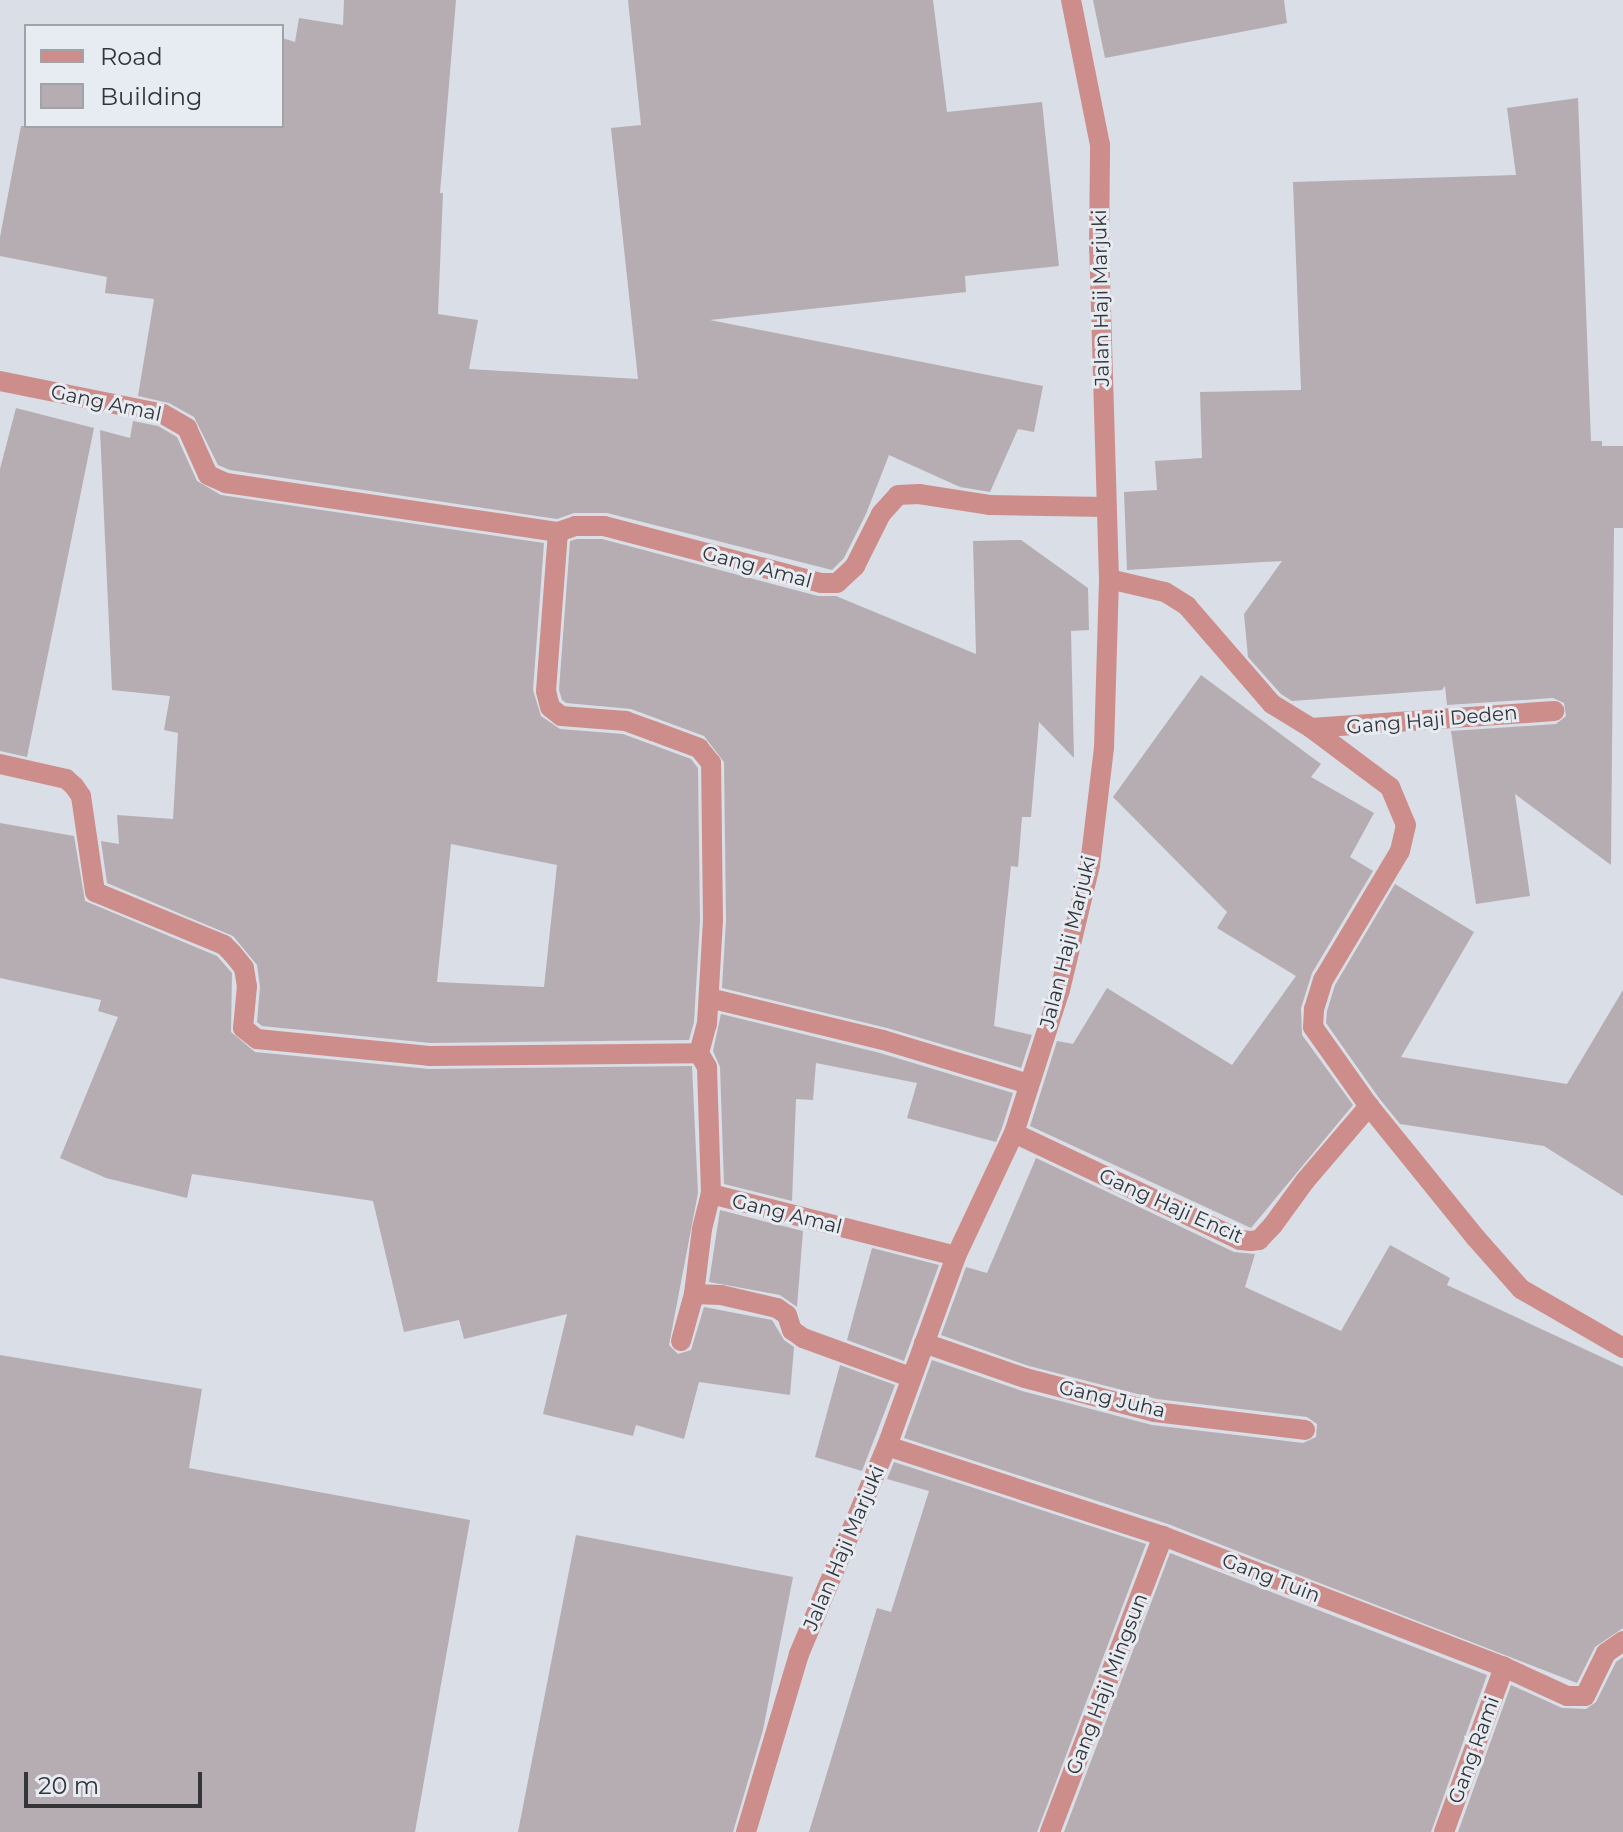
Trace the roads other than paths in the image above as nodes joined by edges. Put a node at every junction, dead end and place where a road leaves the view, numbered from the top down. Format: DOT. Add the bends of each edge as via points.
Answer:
graph roads {
  1 [pos="1071,0"];
  2 [pos="0,381"];
  3 [pos="1105,507"];
  4 [pos="558,532"];
  5 [pos="1109,579"];
  6 [pos="1554,711"];
  7 [pos="1311,728"];
  8 [pos="0,764"];
  9 [pos="709,998"];
  10 [pos="699,1053"];
  11 [pos="1029,1084"];
  12 [pos="1369,1106"];
  13 [pos="1014,1133"];
  14 [pos="711,1194"];
  15 [pos="956,1256"];
  16 [pos="694,1294"];
  17 [pos="681,1341"];
  18 [pos="924,1343"];
  19 [pos="1623,1348"];
  20 [pos="910,1377"];
  21 [pos="1305,1430"];
  22 [pos="887,1446"];
  23 [pos="1163,1536"];
  24 [pos="1623,1641"];
  25 [pos="1504,1667"];
  26 [pos="746,1832"];
  27 [pos="1050,1832"];
  28 [pos="1444,1832"];
  1 -- 3 [label="street, Jalan Haji Marjuki" via="1100,145"];
  2 -- 4 [label="street, Gang Amal" via="163,414 187,428 208,475 226,483"];
  3 -- 4 [label="street, Gang Amal" via="989,505 898,495 881,514 855,566 837,583 604,526"];
  3 -- 5 [label="street, Jalan Haji Marjuki"];
  4 -- 9 [label="street, Gang Amal" via="546,691 550,707 561,716 626,721 699,748 711,763"];
  5 -- 7 [label="street, Gang Haji Deden" via="1165,592 1187,606 1272,704"];
  5 -- 11 [label="street, Jalan Haji Marjuki" via="1104,748 1090,865 1060,990"];
  6 -- 7 [label="street, Gang Haji Deden"];
  7 -- 12 [label="street, Gang Haji Deden" via="1390,787 1406,825 1400,851 1323,980 1314,1009 1313,1027 1319,1038"];
  8 -- 10 [label="street" via="66,779 74,786 81,796 95,892 224,945 232,953 244,968 247,986 242,1018 248,1034 257,1039 429,1056"];
  9 -- 10 [label="street, Gang Amal"];
  9 -- 11 [label="street" via="883,1040"];
  10 -- 14 [label="street, Gang Amal" via="707,1067"];
  11 -- 13 [label="street, Jalan Haji Marjuki"];
  12 -- 13 [label="street, Gang Haji Encit" via="1273,1225 1251,1241"];
  12 -- 19 [label="street, Gang Haji Deden" via="1521,1289"];
  13 -- 15 [label="street, Jalan Haji Marjuki"];
  14 -- 15 [label="street, Gang Amal"];
  14 -- 16 [label="street"];
  15 -- 18 [label="street, Jalan Haji Marjuki"];
  16 -- 17 [label="street"];
  16 -- 20 [label="street" via="777,1308 803,1338"];
  18 -- 20 [label="street, Jalan Haji Marjuki"];
  18 -- 21 [label="street, Gang Juha" via="1025,1378 1155,1412"];
  20 -- 22 [label="street, Jalan Haji Marjuki"];
  22 -- 23 [label="street, Gang Tuin"];
  22 -- 26 [label="street, Jalan Haji Marjuki" via="799,1654"];
  23 -- 25 [label="street, Gang Tuin"];
  23 -- 27 [label="street, Gang Haji Mingsun"];
  24 -- 25 [label="street, Gang Tuin" via="1606,1653 1590,1690 1578,1698"];
  25 -- 28 [label="street, Gang Rami"];
}
